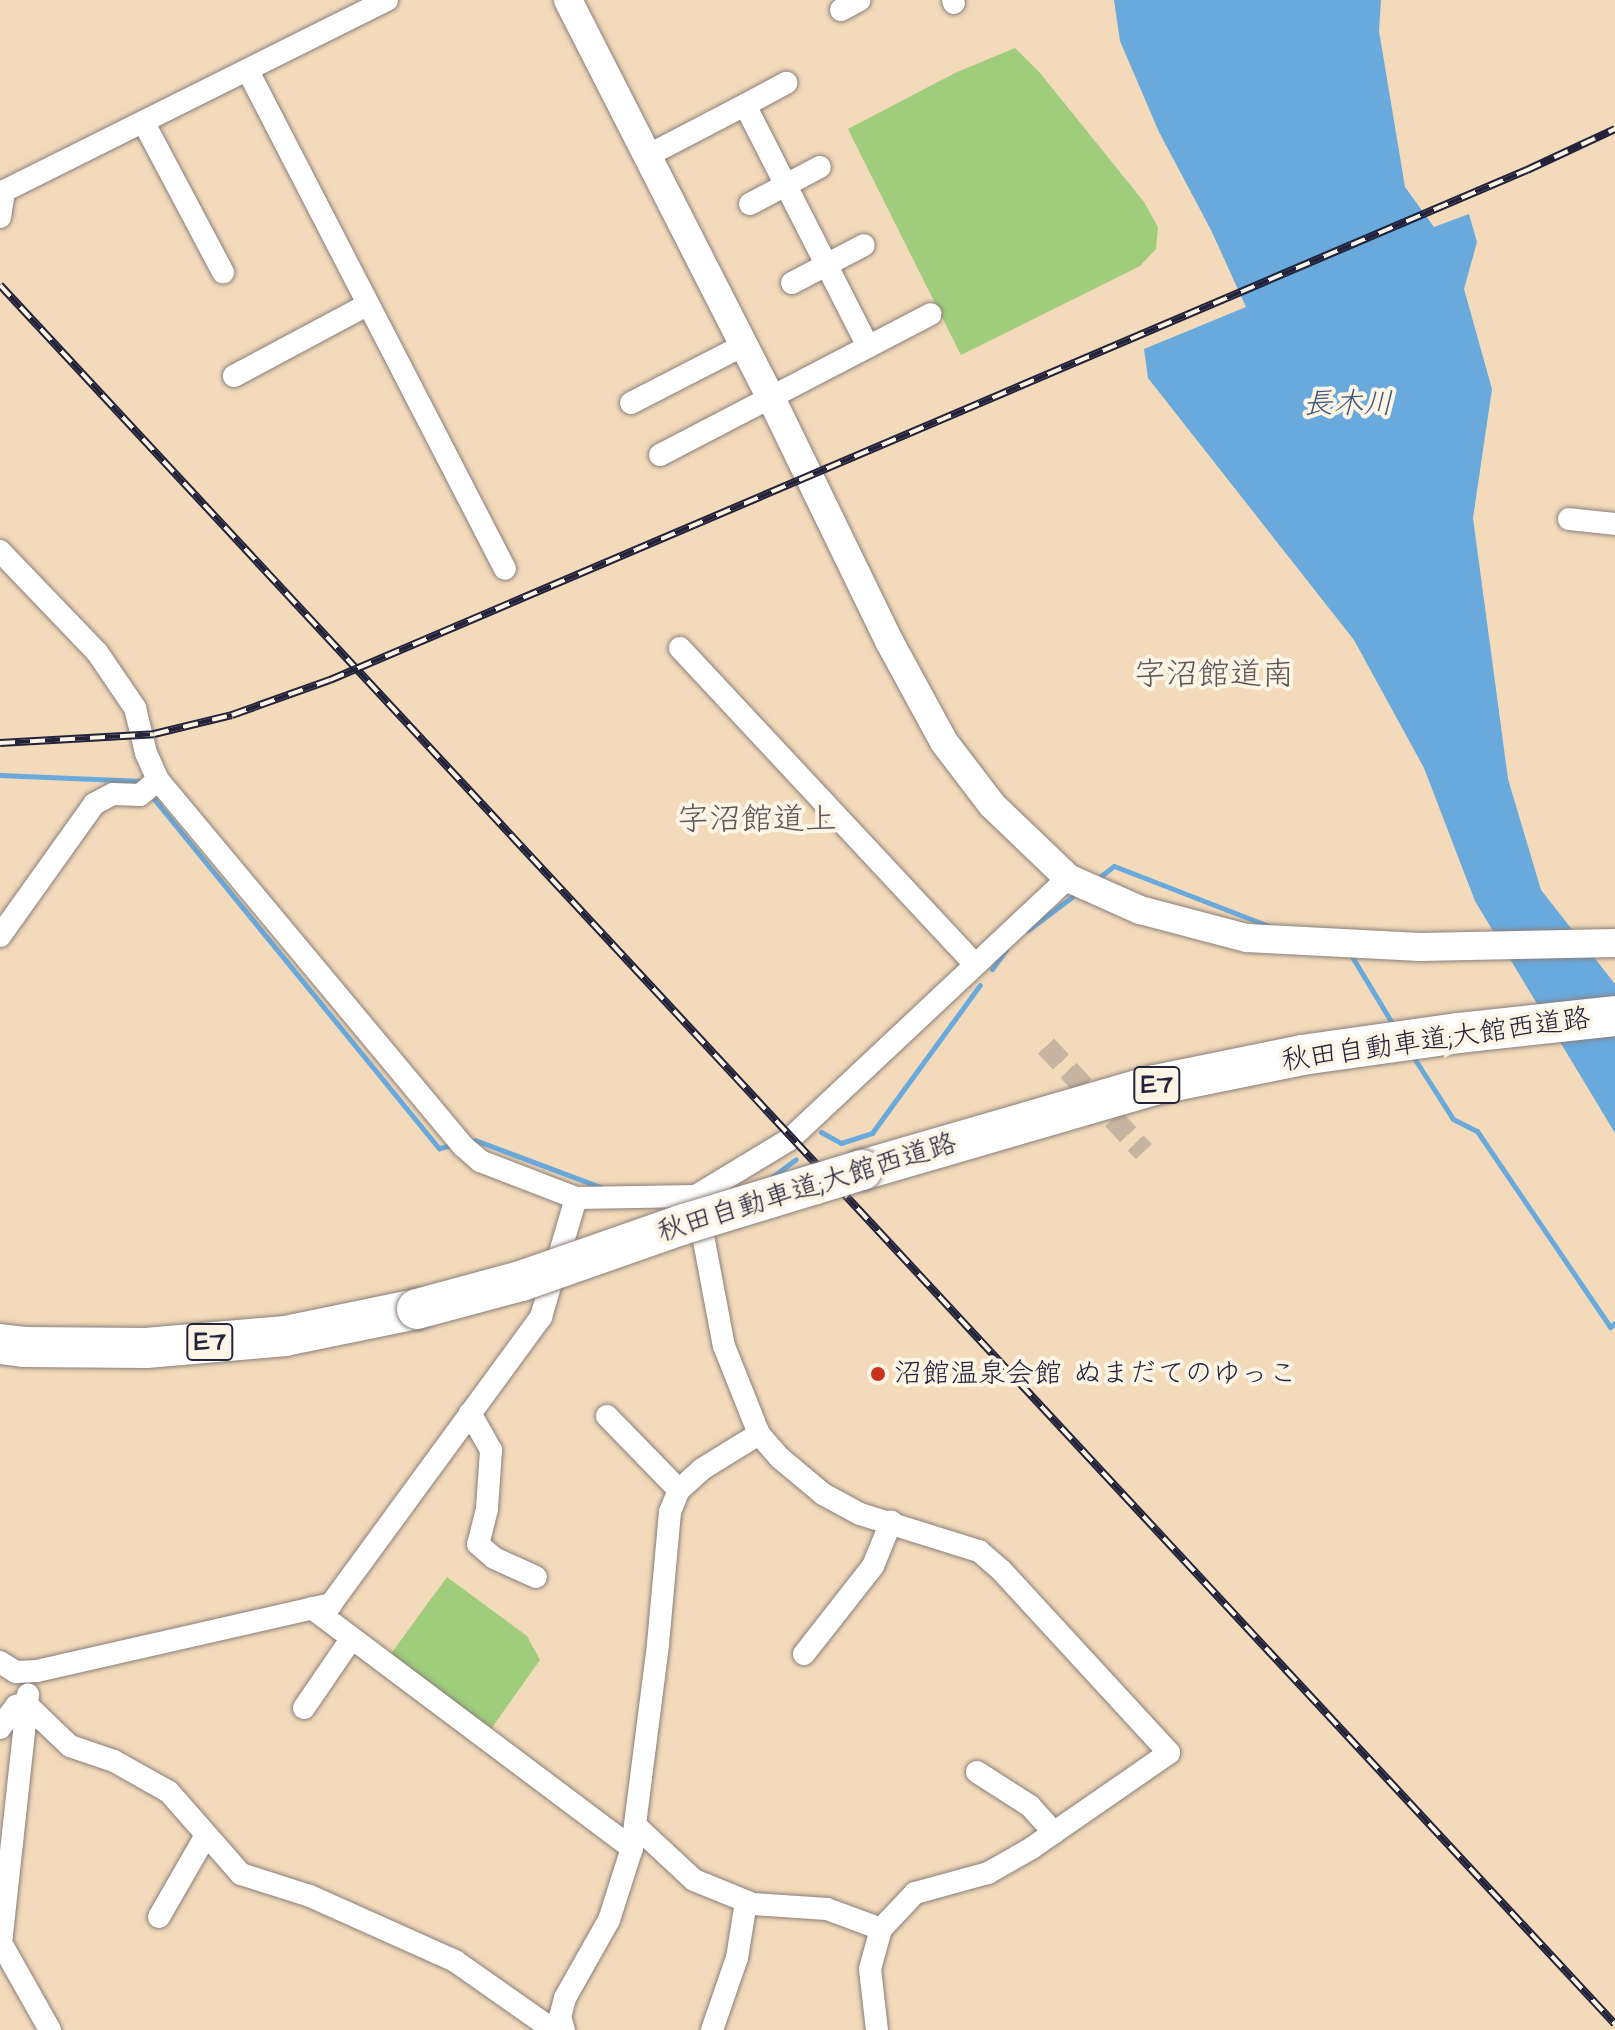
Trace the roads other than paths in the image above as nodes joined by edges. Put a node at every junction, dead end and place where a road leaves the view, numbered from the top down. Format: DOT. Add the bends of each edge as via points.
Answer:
graph roads {
  1 [pos="387,0"];
  2 [pos="568,0"];
  3 [pos="248,71"];
  4 [pos="786,83"];
  5 [pos="745,105"];
  6 [pos="144,123"];
  7 [pos="645,157"];
  8 [pos="820,167"];
  9 [pos="787,184"];
  10 [pos="2,189"];
  11 [pos="750,204"];
  12 [pos="0,217"];
  13 [pos="864,245"];
  14 [pos="827,264"];
  15 [pos="223,272"];
  16 [pos="792,283"];
  17 [pos="367,305"];
  18 [pos="931,314"];
  19 [pos="744,345"];
  20 [pos="868,346"];
  21 [pos="234,376"];
  22 [pos="771,398"];
  23 [pos="631,403"];
  24 [pos="660,455"];
  25 [pos="1569,519"];
  26 [pos="1615,524"];
  27 [pos="0,551"];
  28 [pos="505,569"];
  29 [pos="680,648"];
  30 [pos="158,780"];
  31 [pos="1068,878"];
  32 [pos="0,936"];
  33 [pos="1615,943"];
  34 [pos="974,963"];
  35 [pos="1615,1016"];
  36 [pos="696,1196"];
  37 [pos="576,1198"];
  38 [pos="0,1344"];
  39 [pos="470,1413"];
  40 [pos="607,1416"];
  41 [pos="759,1434"];
  42 [pos="679,1490"];
  43 [pos="891,1522"];
  44 [pos="536,1577"];
  45 [pos="312,1608"];
  46 [pos="351,1639"];
  47 [pos="804,1654"];
  48 [pos="0,1662"];
  49 [pos="37,1671"];
  50 [pos="25,1703"];
  51 [pos="304,1708"];
  52 [pos="0,1728"];
  53 [pos="977,1772"];
  54 [pos="1054,1833"];
  55 [pos="205,1837"];
  56 [pos="634,1837"];
  57 [pos="746,1902"];
  58 [pos="159,1917"];
  59 [pos="881,1929"];
  60 [pos="1,1948"];
  61 [pos="50,2030"];
  62 [pos="553,2030"];
  63 [pos="564,2030"];
  64 [pos="712,2030"];
  65 [pos="877,2030"];
  1 -- 3 [label="street"];
  2 -- 7 [label="street"];
  3 -- 6 [label="street"];
  3 -- 17 [label="street"];
  4 -- 5 [label="street"];
  5 -- 7 [label="street"];
  5 -- 9 [label="street"];
  6 -- 10 [label="street"];
  6 -- 15 [label="street"];
  7 -- 19 [label="street"];
  8 -- 9 [label="street"];
  9 -- 11 [label="street"];
  9 -- 14 [label="street"];
  10 -- 12 [label="street"];
  13 -- 14 [label="street"];
  14 -- 16 [label="street"];
  14 -- 20 [label="street"];
  17 -- 21 [label="street"];
  17 -- 28 [label="street"];
  18 -- 20 [label="street"];
  19 -- 22 [label="street"];
  19 -- 23 [label="street"];
  20 -- 22 [label="street"];
  22 -- 24 [label="street"];
  22 -- 31 [label="street" via="944,742 992,805"];
  25 -- 26 [label="street"];
  27 -- 30 [label="street" via="104,663 135,708"];
  29 -- 34 [label="street"];
  30 -- 32 [label="street" via="140,795 113,794 94,804"];
  30 -- 37 [label="street" via="463,1146 480,1161"];
  31 -- 33 [label="street" via="1140,910 1247,938 1420,947"];
  31 -- 34 [label="street"];
  34 -- 36 [label="street" via="790,1139"];
  35 -- 38 [label="highway, 秋田自動車道;大館西道路 / E7, bridge" via="1302,1055 1155,1085 684,1224 521,1281 285,1336 146,1348"];
  36 -- 37 [label="street"];
  36 -- 41 [label="street" via="724,1346"];
  37 -- 39 [label="street" via="541,1317"];
  39 -- 44 [label="street" via="491,1450 487,1509 478,1544 494,1558"];
  39 -- 45 [label="street" via="331,1604"];
  40 -- 42 [label="street"];
  41 -- 42 [label="street" via="702,1469"];
  41 -- 43 [label="street" via="823,1494 860,1514"];
  42 -- 56 [label="street" via="670,1512"];
  43 -- 47 [label="street" via="873,1566"];
  43 -- 54 [label="street" via="979,1551 1169,1753"];
  45 -- 46 [label="street"];
  45 -- 49 [label="street"];
  46 -- 51 [label="street"];
  46 -- 56 [label="street"];
  48 -- 49 [label="street" via="16,1672"];
  49 -- 50 [label="street"];
  50 -- 52 [label="street" via="16,1706"];
  50 -- 55 [label="street" via="70,1746 114,1761 169,1792"];
  50 -- 60 [label="street"];
  53 -- 54 [label="street" via="1030,1806"];
  54 -- 59 [label="street" via="988,1873 915,1893"];
  55 -- 58 [label="street"];
  55 -- 62 [label="street" via="241,1874 310,1896 455,1961"];
  56 -- 57 [label="street" via="694,1880"];
  56 -- 63 [label="street" via="609,1920 565,1998 560,2017"];
  57 -- 59 [label="street" via="827,1909"];
  57 -- 64 [label="street" via="737,1958"];
  59 -- 65 [label="street" via="870,1969"];
  60 -- 61 [label="street"];
}
